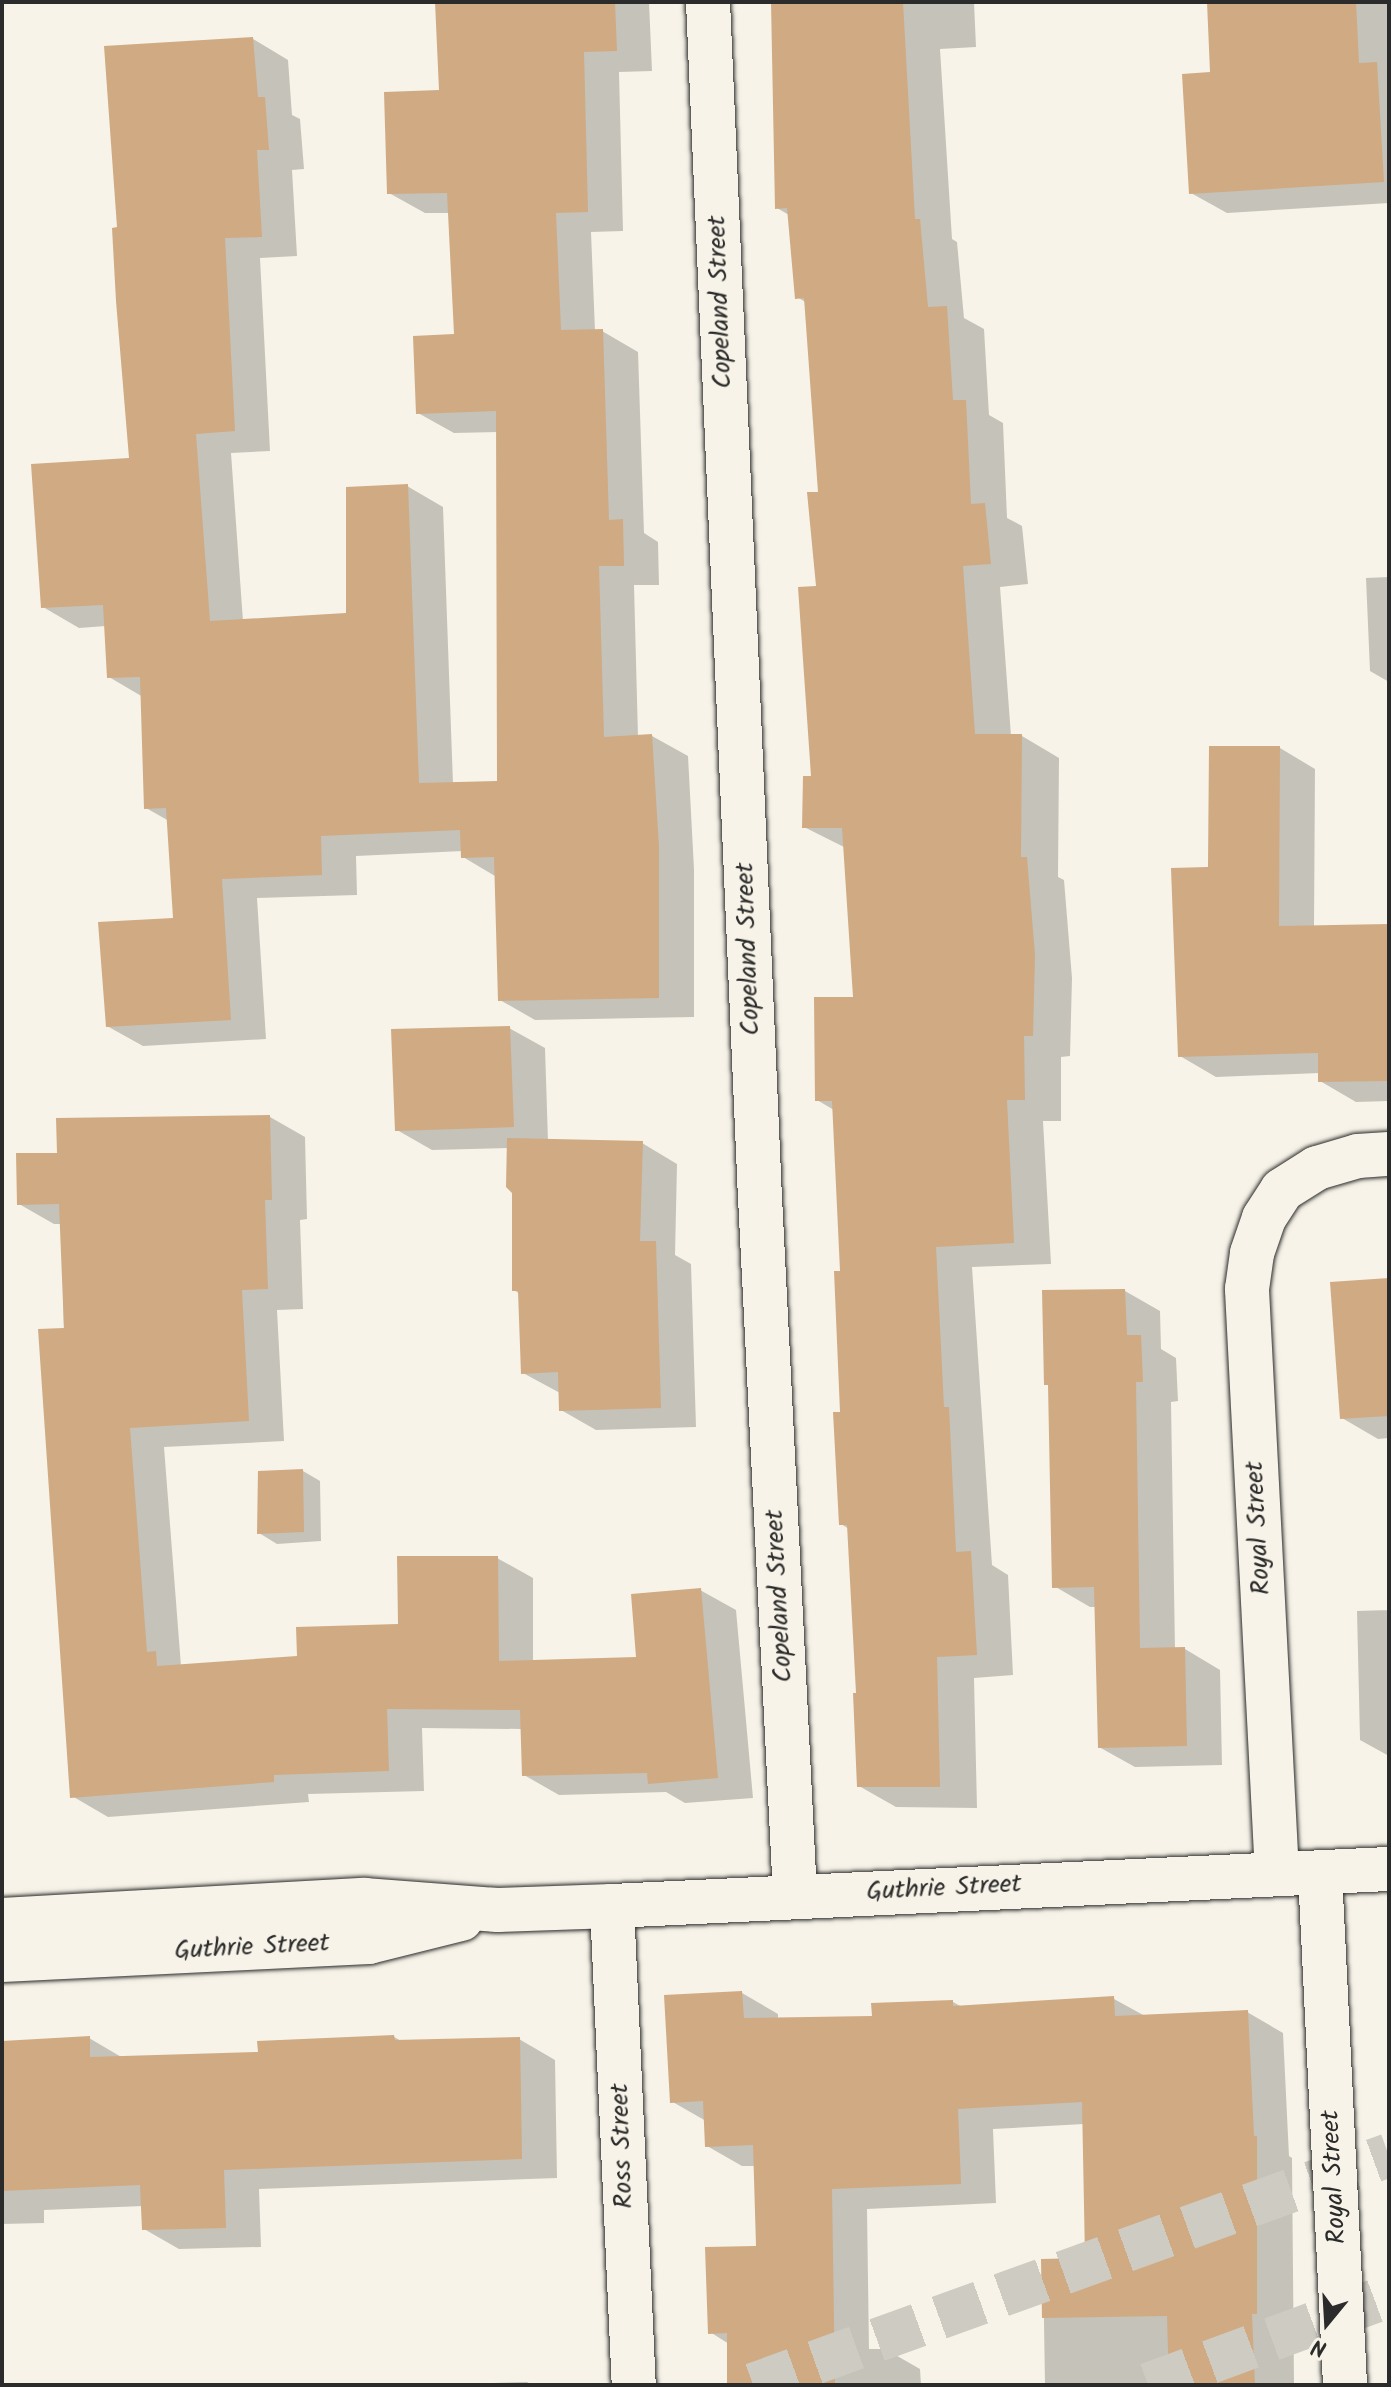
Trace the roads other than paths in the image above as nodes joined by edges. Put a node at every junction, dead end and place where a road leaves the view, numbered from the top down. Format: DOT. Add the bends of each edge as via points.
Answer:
graph roads {
  1 [pos="708,2"];
  2 [pos="1389,1154"];
  3 [pos="1389,1869"];
  4 [pos="1320,1873"];
  5 [pos="1277,1874"];
  6 [pos="795,1896"];
  7 [pos="612,1906"];
  8 [pos="498,1910"];
  9 [pos="2,1920"];
  10 [pos="2,1960"];
  11 [pos="634,2385"];
  12 [pos="1345,2385"];
  1 -- 6 [label="street, Copeland Street"];
  2 -- 5 [label="street, Royal Street" via="1317,1168 1282,1190 1264,1218 1252,1253 1247,1289"];
  3 -- 4 [label="street, Guthrie Street"];
  4 -- 5 [label="street, Guthrie Street"];
  4 -- 12 [label="street, Royal Street"];
  5 -- 6 [label="street, Guthrie Street"];
  6 -- 7 [label="street, Guthrie Street"];
  7 -- 8 [label="street, Guthrie Street"];
  7 -- 11 [label="street, Ross Street"];
  8 -- 9 [label="street, Guthrie Street" via="364,1900"];
  8 -- 10 [label="street, Guthrie Street" via="369,1942"];
}
